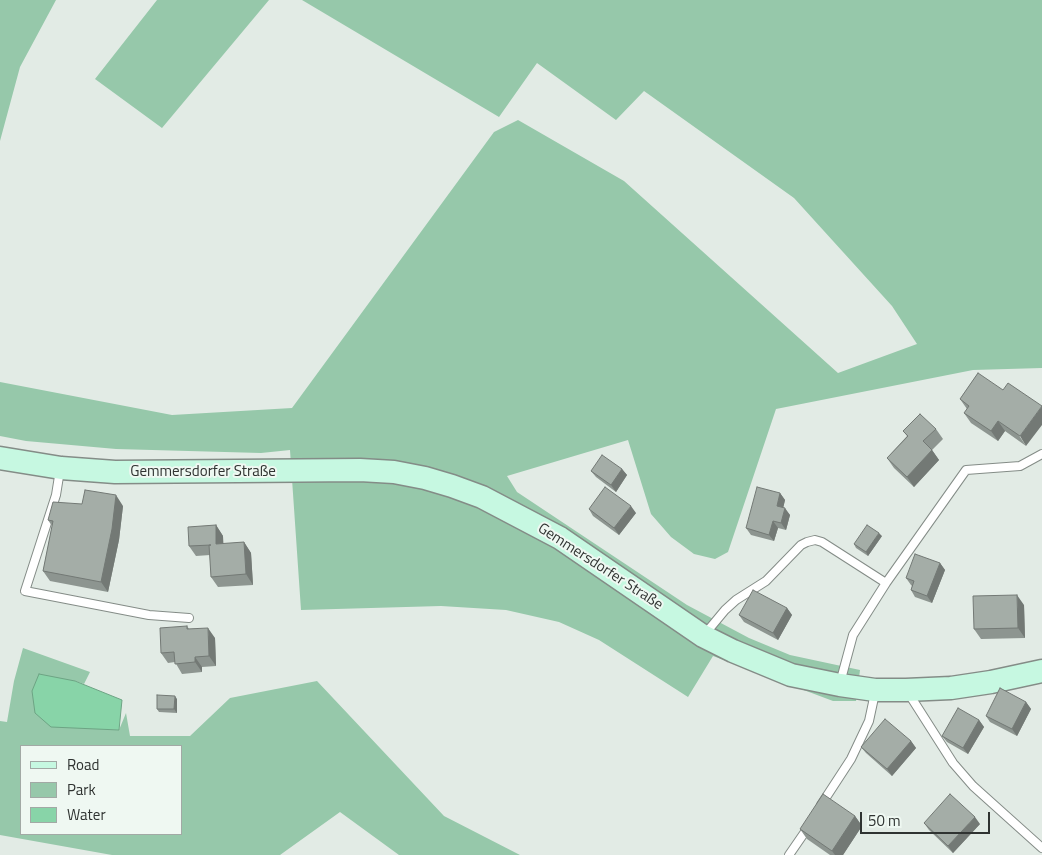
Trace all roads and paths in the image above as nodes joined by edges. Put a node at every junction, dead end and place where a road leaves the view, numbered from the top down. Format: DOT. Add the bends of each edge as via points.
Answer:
graph roads {
  1 [pos="1042,454"];
  2 [pos="0,458"];
  3 [pos="61,468"];
  4 [pos="886,582"];
  5 [pos="189,618"];
  6 [pos="703,636"];
  7 [pos="1042,671"];
  8 [pos="840,685"];
  9 [pos="875,690"];
  10 [pos="906,690"];
  11 [pos="818,810"];
  12 [pos="813,818"];
  13 [pos="1042,848"];
  14 [pos="789,855"];
  1 -- 4 [label="lane" via="1020,466 966,470"];
  2 -- 3 [label="main road, Gemmersdorfer Straße"];
  3 -- 5 [label="lane" via="56,495 25,591 149,615"];
  3 -- 6 [label="main road, Gemmersdorfer Straße" via="115,472 360,470 425,478 482,497 560,538"];
  4 -- 6 [label="lane" via="822,542 807,542 766,581 736,600"];
  4 -- 8 [label="lane" via="853,635"];
  6 -- 8 [label="main road, Gemmersdorfer Straße" via="791,675"];
  7 -- 10 [label="main road, Gemmersdorfer Straße" via="951,688"];
  8 -- 9 [label="main road, Gemmersdorfer Straße"];
  9 -- 10 [label="main road, Gemmersdorfer Straße"];
  9 -- 11 [label="lane" via="869,721"];
  10 -- 13 [label="lane" via="953,763 973,786"];
  12 -- 14 [label="lane"];
}
